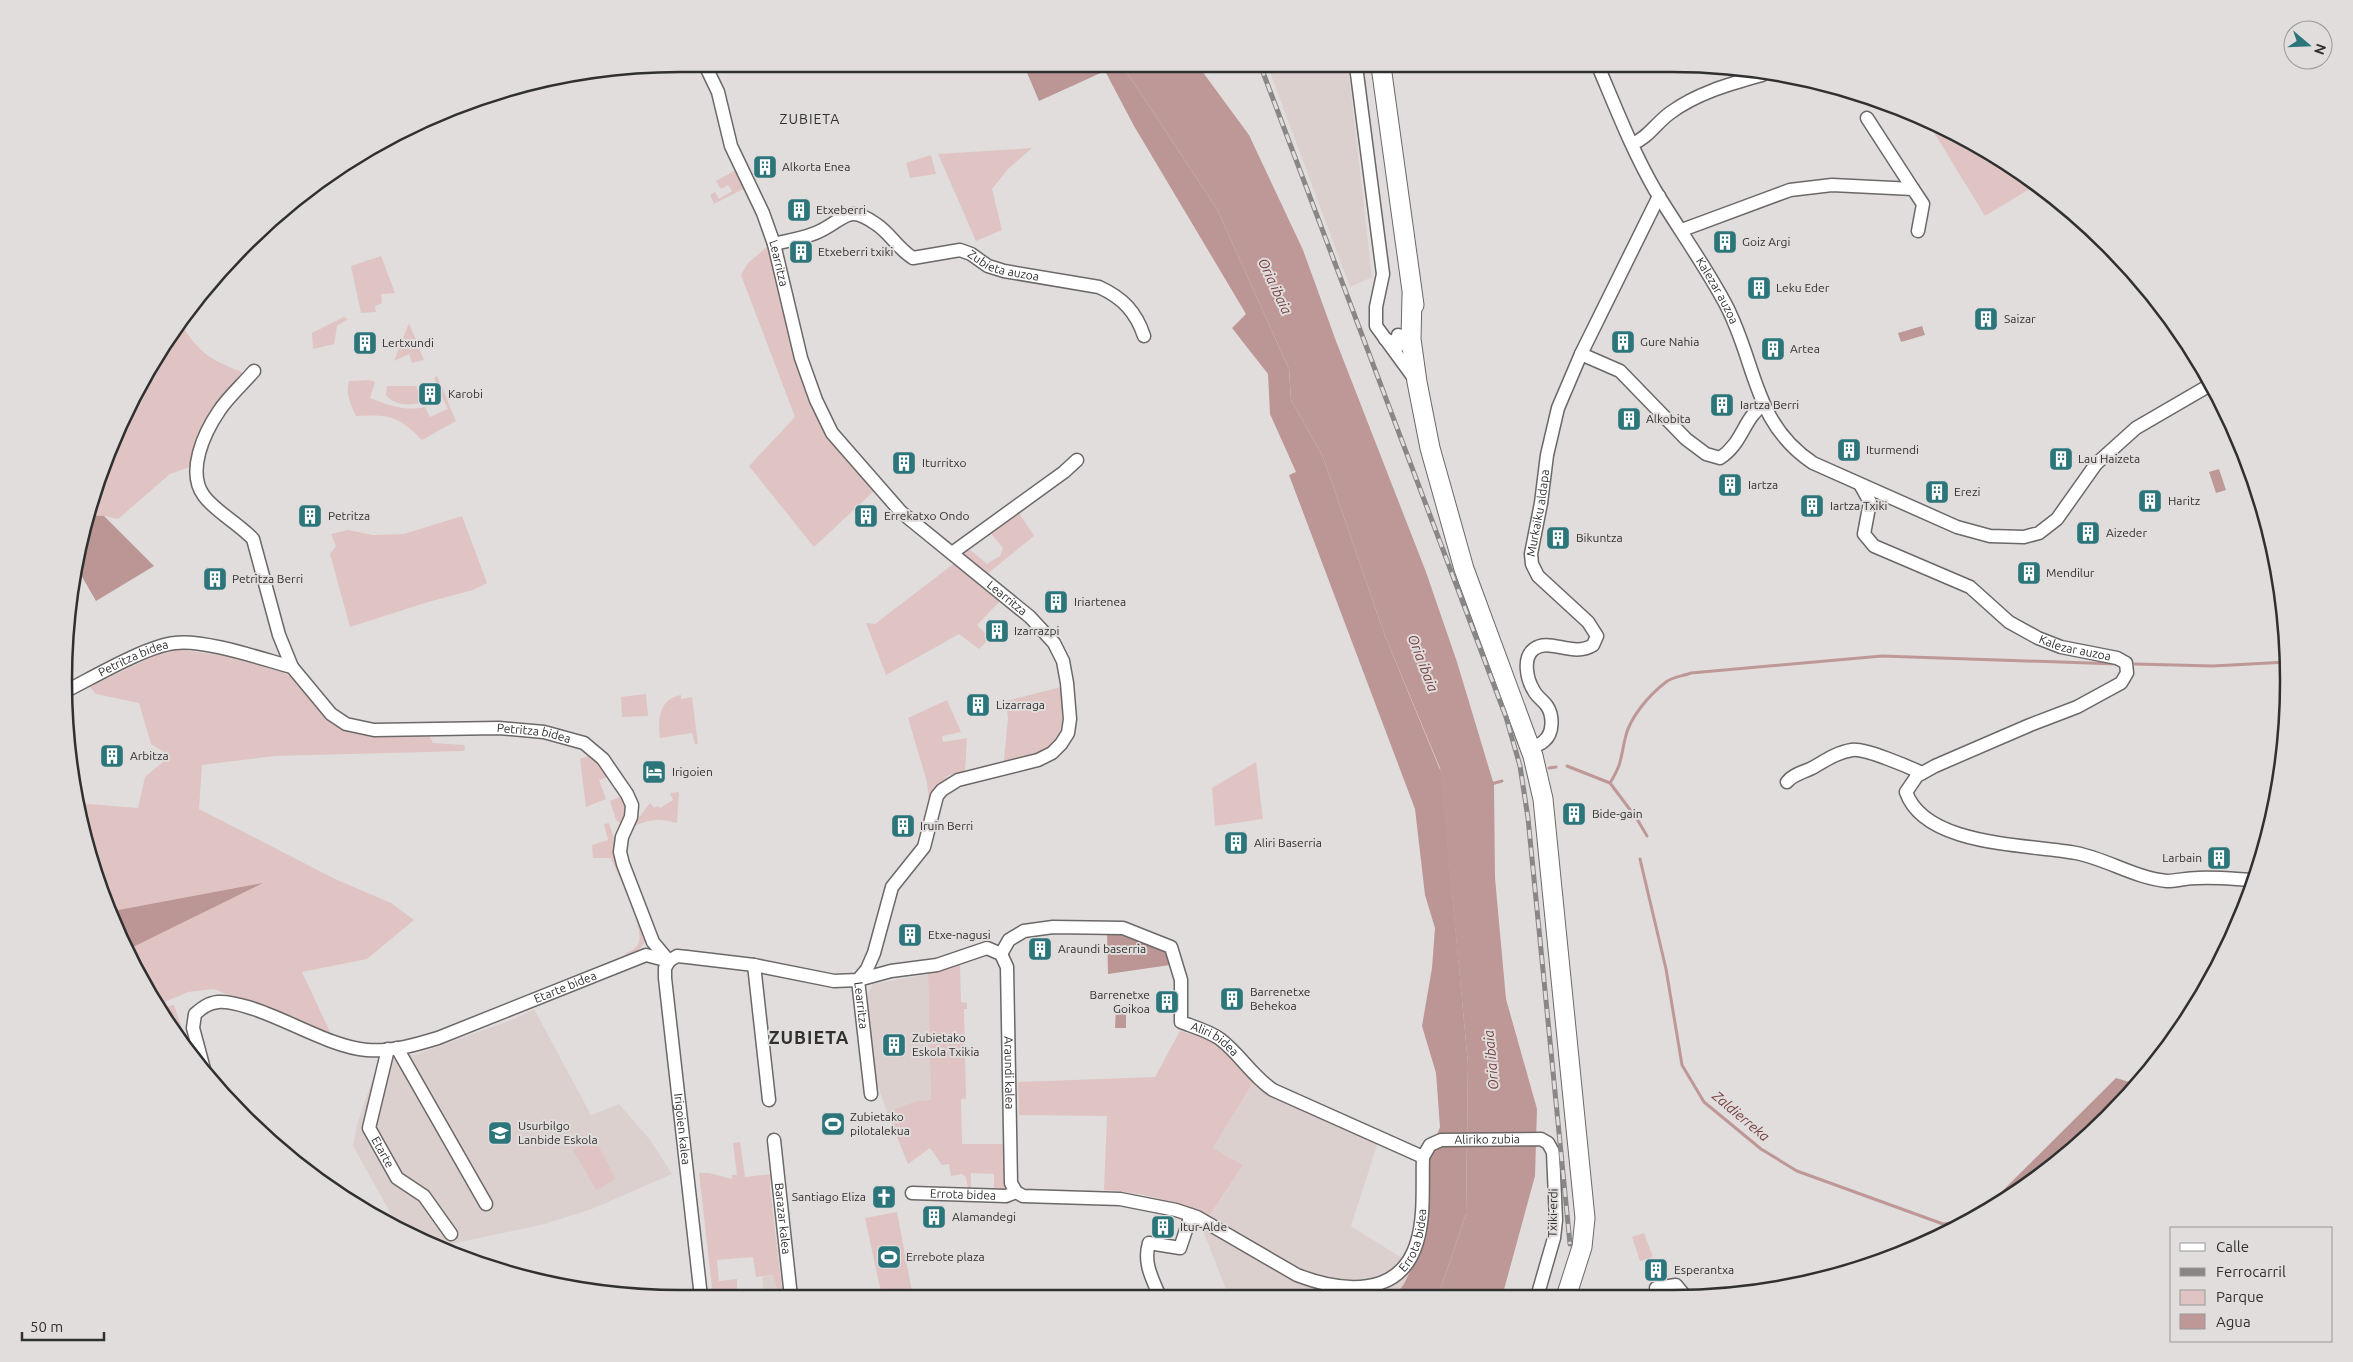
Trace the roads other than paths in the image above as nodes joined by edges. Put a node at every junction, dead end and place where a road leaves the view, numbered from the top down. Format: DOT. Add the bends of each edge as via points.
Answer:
graph roads {
  1 [pos="708,72"];
  2 [pos="1357,72"];
  3 [pos="1382,72"];
  4 [pos="1601,72"];
  5 [pos="1752,78"];
  6 [pos="1867,118"];
  7 [pos="1632,144"];
  8 [pos="1913,190"];
  9 [pos="1659,196"];
  10 [pos="1682,230"];
  11 [pos="1918,231"];
  12 [pos="774,244"];
  13 [pos="1414,320"];
  14 [pos="1144,336"];
  15 [pos="1383,336"];
  16 [pos="1404,337"];
  17 [pos="1581,354"];
  18 [pos="254,371"];
  19 [pos="1422,382"];
  20 [pos="2205,388"];
  21 [pos="1763,405"];
  22 [pos="1077,460"];
  23 [pos="1861,486"];
  24 [pos="952,553"];
  25 [pos="292,667"];
  26 [pos="72,688"];
  27 [pos="1530,748"];
  28 [pos="1922,773"];
  29 [pos="1787,782"];
  30 [pos="2247,880"];
  31 [pos="1001,954"];
  32 [pos="669,961"];
  33 [pos="754,965"];
  34 [pos="858,980"];
  35 [pos="392,1049"];
  36 [pos="200,1053"];
  37 [pos="870,1094"];
  38 [pos="769,1100"];
  39 [pos="1534,1138"];
  40 [pos="774,1140"];
  41 [pos="1423,1157"];
  42 [pos="1016,1192"];
  43 [pos="912,1193"];
  44 [pos="486,1204"];
  45 [pos="1191,1215"];
  46 [pos="450,1234"];
  47 [pos="1656,1288"];
  48 [pos="700,1290"];
  49 [pos="790,1290"];
  50 [pos="1157,1290"];
  51 [pos="1539,1290"];
  52 [pos="1568,1290"];
  53 [pos="1680,1290"];
  1 -- 12 [label="street, Learritza" via="718,92 732,146"];
  2 -- 15 [label="street" via="1383,274 1375,318"];
  3 -- 13 [label="highway"];
  4 -- 7 [label="street, Kalezar auzoa"];
  5 -- 7 [label="street" via="1695,97"];
  6 -- 8 [label="street"];
  7 -- 9 [label="street, Kalezar auzoa"];
  8 -- 10 [label="street" via="1832,185 1790,190"];
  8 -- 11 [label="street" via="1923,204"];
  9 -- 10 [label="street, Kalezar auzoa"];
  9 -- 17 [label="street, Murkaiku aldapa"];
  10 -- 21 [label="street, Kalezar auzoa" via="1734,320"];
  12 -- 14 [label="street, Zubieta auzoa" via="822,231 840,217 854,213 879,225 903,252 913,258 960,250 1004,271 1099,287 1127,304 1138,318"];
  12 -- 24 [label="street, Learritza" via="801,358 832,433 901,512"];
  13 -- 16 [label="highway"];
  13 -- 19 [label="highway"];
  15 -- 16 [label="street" via="1400,345"];
  15 -- 19 [label="street"];
  16 -- 19 [label="highway" via="1417,349"];
  17 -- 21 [label="street" via="1620,371 1686,439 1706,454 1720,458 1732,450 1754,411"];
  17 -- 27 [label="street, Murkaiku aldapa" via="1558,408 1550,439 1531,559 1538,576 1588,622 1597,636 1593,646 1582,650 1544,645 1529,655 1530,685 1548,707 1552,724 1544,741"];
  18 -- 25 [label="street, Petritza bidea" via="219,410 206,433 196,474 205,498 253,539 279,635"];
  19 -- 27 [label="highway" via="1449,515 1470,584"];
  20 -- 23 [label="street, Kalezar auzoa" via="2136,428 2096,464 2067,507 2039,533 2008,538 1976,533"];
  21 -- 23 [label="street, Kalezar auzoa" via="1775,426 1800,454"];
  22 -- 24 [label="street"];
  23 -- 28 [label="street, Kalezar auzoa" via="1870,502 1864,534 1874,546 1970,587 2009,622 2038,638 2061,647 2117,658 2126,664 2127,673 2121,684 2077,707 1997,738"];
  24 -- 34 [label="street, Learritza" via="1030,617 1054,643 1068,683 1068,733 1052,753 1038,760 958,780 942,790 934,803 924,847 892,887 874,952 867,970"];
  25 -- 26 [label="street, Petritza bidea" via="235,652 176,642 154,648"];
  25 -- 32 [label="street, Petritza bidea" via="331,714 346,724 374,730 499,728 544,732 584,743 603,759 632,805 620,852 653,942"];
  27 -- 52 [label="highway" via="1544,812 1584,1210 1583,1240"];
  28 -- 29 [label="street" via="1855,749 1838,753"];
  28 -- 30 [label="street, Kalezar auzoa" via="1906,792 1911,805 1951,831 2012,846 2078,853 2149,878 2168,881 2197,878"];
  31 -- 34 [label="street, Etarte bidea" via="987,948 937,965 891,971"];
  31 -- 41 [label="street, Aliri bidea" via="1008,940 1024,931 1053,927 1123,928 1171,947 1182,980 1181,1022 1222,1040 1258,1080 1273,1090"];
  31 -- 42 [label="street, Araundi kalea" via="1007,967 1011,1183"];
  32 -- 33 [label="street, Etarte bidea" via="677,956"];
  32 -- 35 [label="street, Etarte bidea" via="646,955 438,1038"];
  32 -- 48 [label="street, Irigoien kalea" via="665,978"];
  33 -- 34 [label="street, Etarte bidea" via="834,981"];
  33 -- 38 [label="street"];
  34 -- 37 [label="street, Learritza"];
  35 -- 36 [label="street, Etarte bidea" via="367,1050 345,1046 270,1014 235,1003 217,1002 204,1006 195,1014 193,1028"];
  35 -- 44 [label="street"];
  35 -- 46 [label="street, Etarte" via="369,1128 397,1178 424,1196"];
  39 -- 41 [label="street, Aliriko zubia" via="1442,1140 1430,1145"];
  39 -- 51 [label="street, Txiki-erdi" via="1545,1140 1553,1152 1556,1220"];
  40 -- 49 [label="street, Barazar kalea"];
  41 -- 45 [label="street, Errota bidea" via="1417,1241 1408,1261 1394,1277 1377,1285 1356,1288 1315,1282"];
  42 -- 43 [label="street, Errota bidea" via="1006,1196"];
  42 -- 45 [label="street, Errota bidea" via="1023,1196 1128,1200"];
  45 -- 50 [label="street" via="1180,1248 1149,1243 1145,1256"];
  47 -- 53 [label="street" via="1676,1285"];
}
